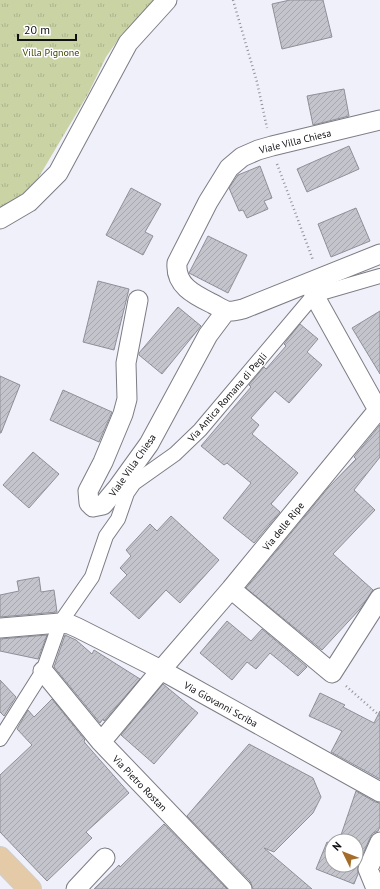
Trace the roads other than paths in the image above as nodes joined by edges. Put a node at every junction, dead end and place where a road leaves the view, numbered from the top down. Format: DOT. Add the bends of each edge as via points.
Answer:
graph roads {
  1 [pos="167,0"];
  2 [pos="380,120"];
  3 [pos="0,219"];
  4 [pos="378,260"];
  5 [pos="380,276"];
  6 [pos="314,295"];
  7 [pos="138,300"];
  8 [pos="226,311"];
  9 [pos="231,589"];
  10 [pos="380,598"];
  11 [pos="60,623"];
  12 [pos="0,628"];
  13 [pos="161,670"];
  14 [pos="43,671"];
  15 [pos="0,739"];
  16 [pos="101,742"];
  17 [pos="380,792"];
  18 [pos="380,842"];
  19 [pos="0,858"];
  20 [pos="105,858"];
  21 [pos="376,884"];
  22 [pos="30,889"];
  23 [pos="76,889"];
  24 [pos="242,889"];
  1 -- 3 [label="street" via="128,44 58,173 29,202"];
  2 -- 8 [label="street, Viale Villa Chiesa" via="258,150 242,157 229,168 190,236 177,263 176,272 189,291"];
  4 -- 8 [label="street" via="308,282 243,309"];
  5 -- 6 [label="street"];
  6 -- 9 [label="street, Via delle Ripe" via="378,410"];
  6 -- 11 [label="street, Via Antica Romana di Pegli" via="200,430 175,454 134,483 127,493 118,519 106,536 92,577"];
  7 -- 8 [label="street, Viale Villa Chiesa" via="126,363 126,399 123,414 88,491 89,503 93,507 103,505 149,444 208,336"];
  9 -- 10 [label="street" via="332,673"];
  9 -- 13 [label="street, Via delle Ripe"];
  11 -- 12 [label="street"];
  11 -- 13 [label="street, Via Giovanni Scriba" via="78,628"];
  11 -- 14 [label="street, Via Antica Romana di Pegli"];
  13 -- 16 [label="street, Via delle Ripe"];
  13 -- 17 [label="street, Via Giovanni Scriba"];
  14 -- 15 [label="street, Via Antica Romana di Pegli"];
  14 -- 16 [label="street, Via Pietro Rostan"];
  16 -- 24 [label="street, Via Pietro Rostan"];
  18 -- 21 [label="street" via="368,869"];
  19 -- 22 [label="main road"];
  20 -- 23 [label="street"];
}
